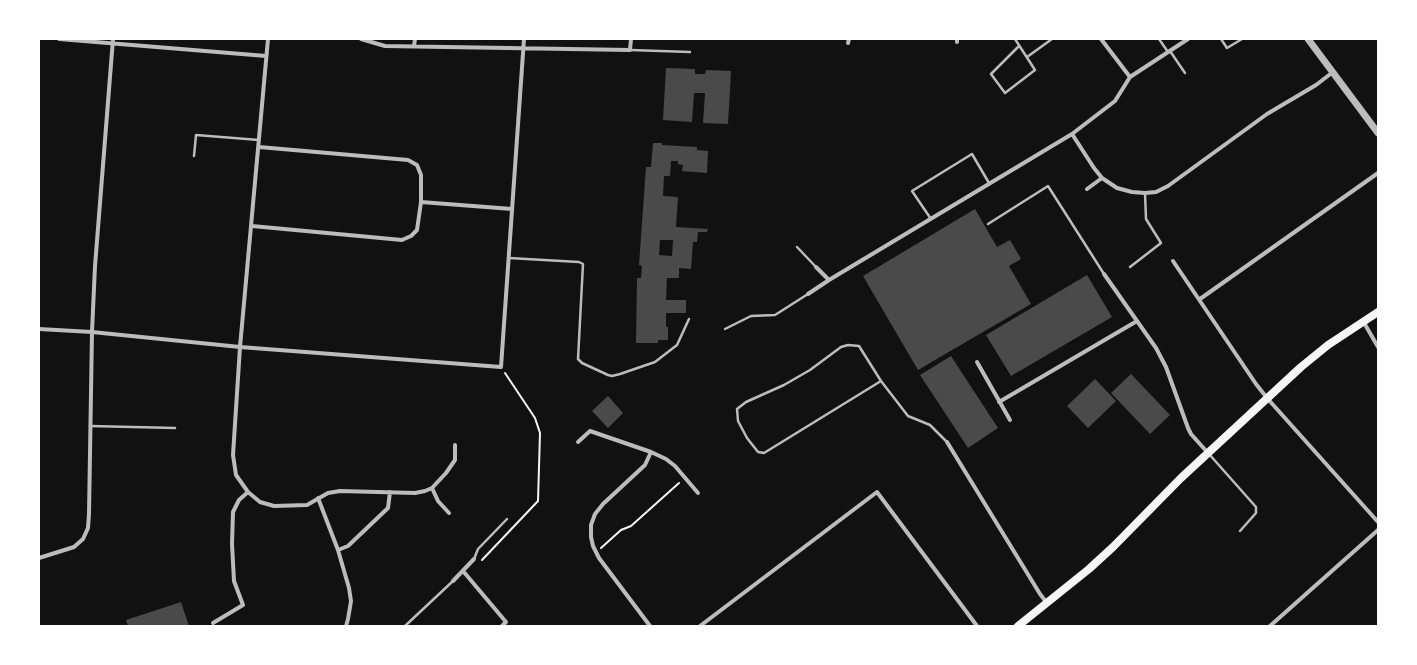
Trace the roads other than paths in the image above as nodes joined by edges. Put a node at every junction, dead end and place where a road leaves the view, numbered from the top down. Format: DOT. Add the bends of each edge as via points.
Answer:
graph roads {
  1 [pos="59,39"];
  2 [pos="268,39"];
  3 [pos="361,39"];
  4 [pos="415,39"];
  5 [pos="524,39"];
  6 [pos="631,39"];
  7 [pos="1015,39"];
  8 [pos="1052,39"];
  9 [pos="1101,39"];
  10 [pos="1158,39"];
  11 [pos="1188,39"];
  12 [pos="1221,39"];
  13 [pos="1242,39"];
  14 [pos="1308,39"];
  15 [pos="113,41"];
  16 [pos="414,46"];
  17 [pos="1019,46"];
  18 [pos="524,48"];
  19 [pos="630,50"];
  20 [pos="690,52"];
  21 [pos="1169,52"];
  22 [pos="266,56"];
  23 [pos="1027,57"];
  24 [pos="1334,72"];
  25 [pos="1185,73"];
  26 [pos="1130,77"];
  27 [pos="1378,133"];
  28 [pos="1072,134"];
  29 [pos="259,140"];
  30 [pos="258,147"];
  31 [pos="194,156"];
  32 [pos="1378,173"];
  33 [pos="1102,178"];
  34 [pos="989,184"];
  35 [pos="1087,189"];
  36 [pos="1145,193"];
  37 [pos="421,202"];
  38 [pos="512,209"];
  39 [pos="931,219"];
  40 [pos="988,224"];
  41 [pos="252,226"];
  42 [pos="797,247"];
  43 [pos="508,258"];
  44 [pos="1173,261"];
  45 [pos="816,267"];
  46 [pos="1130,267"];
  47 [pos="1104,274"];
  48 [pos="829,280"];
  49 [pos="808,294"];
  50 [pos="1200,299"];
  51 [pos="1378,312"];
  52 [pos="689,319"];
  53 [pos="1137,321"];
  54 [pos="1363,321"];
  55 [pos="39,329"];
  56 [pos="725,329"];
  57 [pos="92,332"];
  58 [pos="240,346"];
  59 [pos="1378,347"];
  60 [pos="977,362"];
  61 [pos="881,381"];
  62 [pos="1267,398"];
  63 [pos="1000,402"];
  64 [pos="1010,420"];
  65 [pos="90,426"];
  66 [pos="175,428"];
  67 [pos="578,442"];
  68 [pos="947,442"];
  69 [pos="455,445"];
  70 [pos="651,452"];
  71 [pos="1208,454"];
  72 [pos="432,488"];
  73 [pos="248,492"];
  74 [pos="390,492"];
  75 [pos="698,493"];
  76 [pos="318,498"];
  77 [pos="449,513"];
  78 [pos="508,520"];
  79 [pos="1378,522"];
  80 [pos="1378,530"];
  81 [pos="1240,531"];
  82 [pos="338,550"];
  83 [pos="39,558"];
  84 [pos="474,559"];
  85 [pos="463,571"];
  86 [pos="453,581"];
  87 [pos="1048,603"];
  88 [pos="506,622"];
  89 [pos="213,623"];
  90 [pos="346,626"];
  91 [pos="405,626"];
  92 [pos="502,626"];
  93 [pos="510,626"];
  94 [pos="650,626"];
  95 [pos="700,626"];
  96 [pos="977,626"];
  97 [pos="1018,626"];
  98 [pos="1270,626"];
  1 -- 15 [label="street"];
  2 -- 22 [label="street"];
  3 -- 16 [label="street" via="385,46"];
  4 -- 16 [label="street"];
  5 -- 18 [label="street"];
  6 -- 19 [label="street"];
  7 -- 17 [label="lane"];
  8 -- 23 [label="lane"];
  9 -- 26 [label="street"];
  10 -- 21 [label="lane"];
  11 -- 21 [label="street"];
  12 -- 13 [label="lane" via="1227,48"];
  14 -- 24 [label="street"];
  15 -- 22 [label="street"];
  15 -- 57 [label="street"];
  16 -- 18 [label="street"];
  17 -- 23 [label="lane"];
  17 -- 23 [label="lane" via="991,74 1005,93 1035,70"];
  18 -- 19 [label="street"];
  18 -- 38 [label="street"];
  19 -- 20 [label="lane"];
  21 -- 25 [label="lane"];
  21 -- 26 [label="street"];
  22 -- 29 [label="street"];
  24 -- 27 [label="street"];
  24 -- 36 [label="street" via="1266,114 1168,186 1156,192"];
  26 -- 28 [label="street" via="1114,101"];
  28 -- 33 [label="street"];
  28 -- 34 [label="street"];
  29 -- 30 [label="street"];
  29 -- 31 [label="lane" via="196,135"];
  30 -- 37 [label="street" via="408,160 417,165 421,175"];
  30 -- 41 [label="street"];
  32 -- 50 [label="street"];
  33 -- 35 [label="street"];
  33 -- 36 [label="street" via="1117,188"];
  34 -- 39 [label="street"];
  34 -- 39 [label="lane" via="972,154 912,191"];
  36 -- 46 [label="lane" via="1146,219 1161,244"];
  37 -- 38 [label="street"];
  37 -- 41 [label="street" via="417,230 402,240"];
  38 -- 43 [label="street"];
  39 -- 48 [label="street"];
  40 -- 47 [label="lane" via="1048,186"];
  41 -- 58 [label="street"];
  42 -- 45 [label="lane"];
  43 -- 52 [label="lane" via="583,264 578,359 608,375 620,374 655,362 677,345"];
  43 -- 58 [label="street" via="501,367"];
  44 -- 50 [label="street"];
  45 -- 48 [label="street"];
  47 -- 53 [label="street"];
  48 -- 49 [label="street"];
  49 -- 56 [label="lane" via="775,315 751,316"];
  50 -- 62 [label="street"];
  51 -- 54 [label="main road"];
  53 -- 63 [label="street"];
  53 -- 71 [label="street" via="1166,367 1191,434"];
  54 -- 59 [label="street"];
  54 -- 62 [label="main road" via="1316,354"];
  55 -- 57 [label="street"];
  57 -- 58 [label="street"];
  57 -- 65 [label="street"];
  58 -- 73 [label="street" via="233,455 236,475"];
  60 -- 63 [label="street"];
  61 -- 61 [label="lane" via="859,346 841,346 810,370 746,402 737,409 738,421 758,452 764,453"];
  61 -- 68 [label="lane" via="908,416 930,425"];
  62 -- 71 [label="main road"];
  62 -- 79 [label="street"];
  63 -- 64 [label="street"];
  65 -- 66 [label="lane"];
  65 -- 83 [label="street" via="88,528 83,539 74,547"];
  67 -- 70 [label="street" via="590,430"];
  68 -- 87 [label="street" via="1023,567"];
  69 -- 72 [label="street" via="455,460"];
  70 -- 75 [label="street" via="675,466"];
  70 -- 94 [label="street" via="645,466 603,504 591,525 591,537 596,553"];
  71 -- 81 [label="lane" via="1256,506 1253,518"];
  71 -- 87 [label="main road" via="1113,547"];
  72 -- 74 [label="street" via="415,493"];
  72 -- 77 [label="street" via="438,501"];
  73 -- 76 [label="street" via="260,502 274,506 307,505"];
  73 -- 89 [label="street" via="239,500 233,512 234,581 243,605"];
  74 -- 76 [label="street" via="340,491"];
  74 -- 82 [label="street" via="388,508 348,546"];
  76 -- 82 [label="street"];
  78 -- 84 [label="lane" via="478,549"];
  80 -- 98 [label="street"];
  82 -- 90 [label="street" via="349,588 350,601"];
  84 -- 85 [label="street"];
  85 -- 86 [label="street"];
  85 -- 88 [label="street"];
  86 -- 91 [label="lane"];
  87 -- 97 [label="main road"];
  88 -- 92 [label="street"];
  88 -- 93 [label="street"];
  95 -- 96 [label="street" via="877,492"];
}
